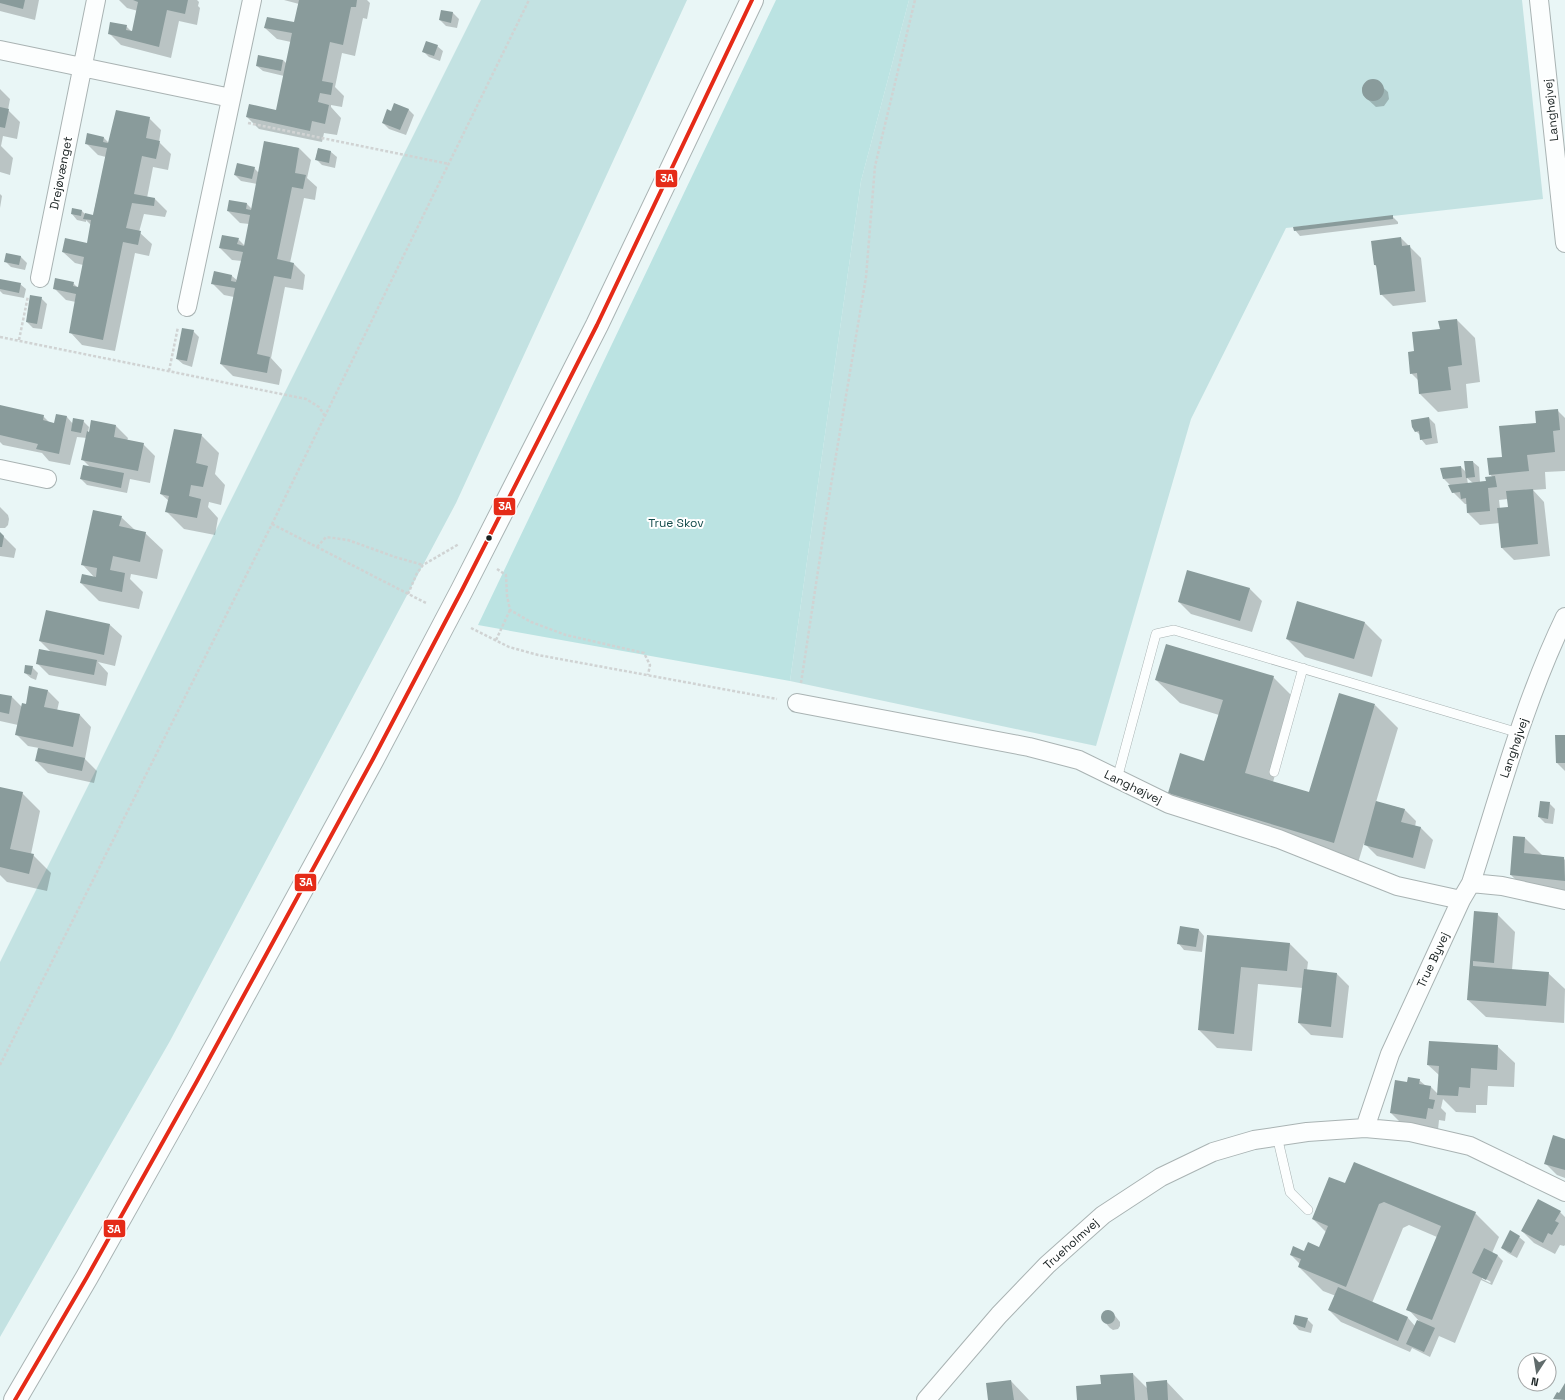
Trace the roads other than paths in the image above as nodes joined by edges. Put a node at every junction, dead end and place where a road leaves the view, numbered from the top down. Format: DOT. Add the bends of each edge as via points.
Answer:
graph roads {
  1 [pos="96,0"];
  2 [pos="252,0"];
  3 [pos="752,0"];
  4 [pos="1539,0"];
  5 [pos="0,50"];
  6 [pos="82,67"];
  7 [pos="231,98"];
  8 [pos="1565,244"];
  9 [pos="40,278"];
  10 [pos="187,308"];
  11 [pos="0,469"];
  12 [pos="47,479"];
  13 [pos="1565,617"];
  14 [pos="1303,668"];
  15 [pos="798,703"];
  16 [pos="1519,733"];
  17 [pos="1274,772"];
  18 [pos="1117,779"];
  19 [pos="1471,883"];
  20 [pos="1461,900"];
  21 [pos="1565,900"];
  22 [pos="1365,1128"];
  23 [pos="1278,1136"];
  24 [pos="1565,1192"];
  25 [pos="1308,1210"];
  26 [pos="15,1400"];
  27 [pos="926,1400"];
  1 -- 6 [label="street, Drejøvænget"];
  2 -- 7 [label="street"];
  3 -- 26 [label="street" via="597,325 373,759 87,1277"];
  4 -- 8 [label="street, Langhøjvej"];
  5 -- 6 [label="street"];
  6 -- 7 [label="street"];
  6 -- 9 [label="street, Drejøvænget"];
  7 -- 10 [label="street"];
  11 -- 12 [label="street"];
  13 -- 16 [label="street, Langhøjvej" via="1536,684"];
  14 -- 16 [label="lane"];
  14 -- 17 [label="lane"];
  14 -- 18 [label="lane" via="1174,630 1156,634"];
  15 -- 18 [label="street, Langhøjvej" via="1029,746 1079,760"];
  16 -- 19 [label="street, Langhøjvej"];
  18 -- 20 [label="street, Langhøjvej" via="1169,804 1278,839 1397,886"];
  19 -- 20 [label="street, True Byvej"];
  19 -- 21 [label="street" via="1502,886"];
  20 -- 22 [label="street, True Byvej" via="1390,1054"];
  22 -- 23 [label="street"];
  22 -- 24 [label="street" via="1410,1132 1470,1146"];
  23 -- 25 [label="lane" via="1290,1192"];
  23 -- 27 [label="street, Trueholmvej" via="1213,1152 1161,1177 1103,1215 1047,1265 999,1315"];
}
